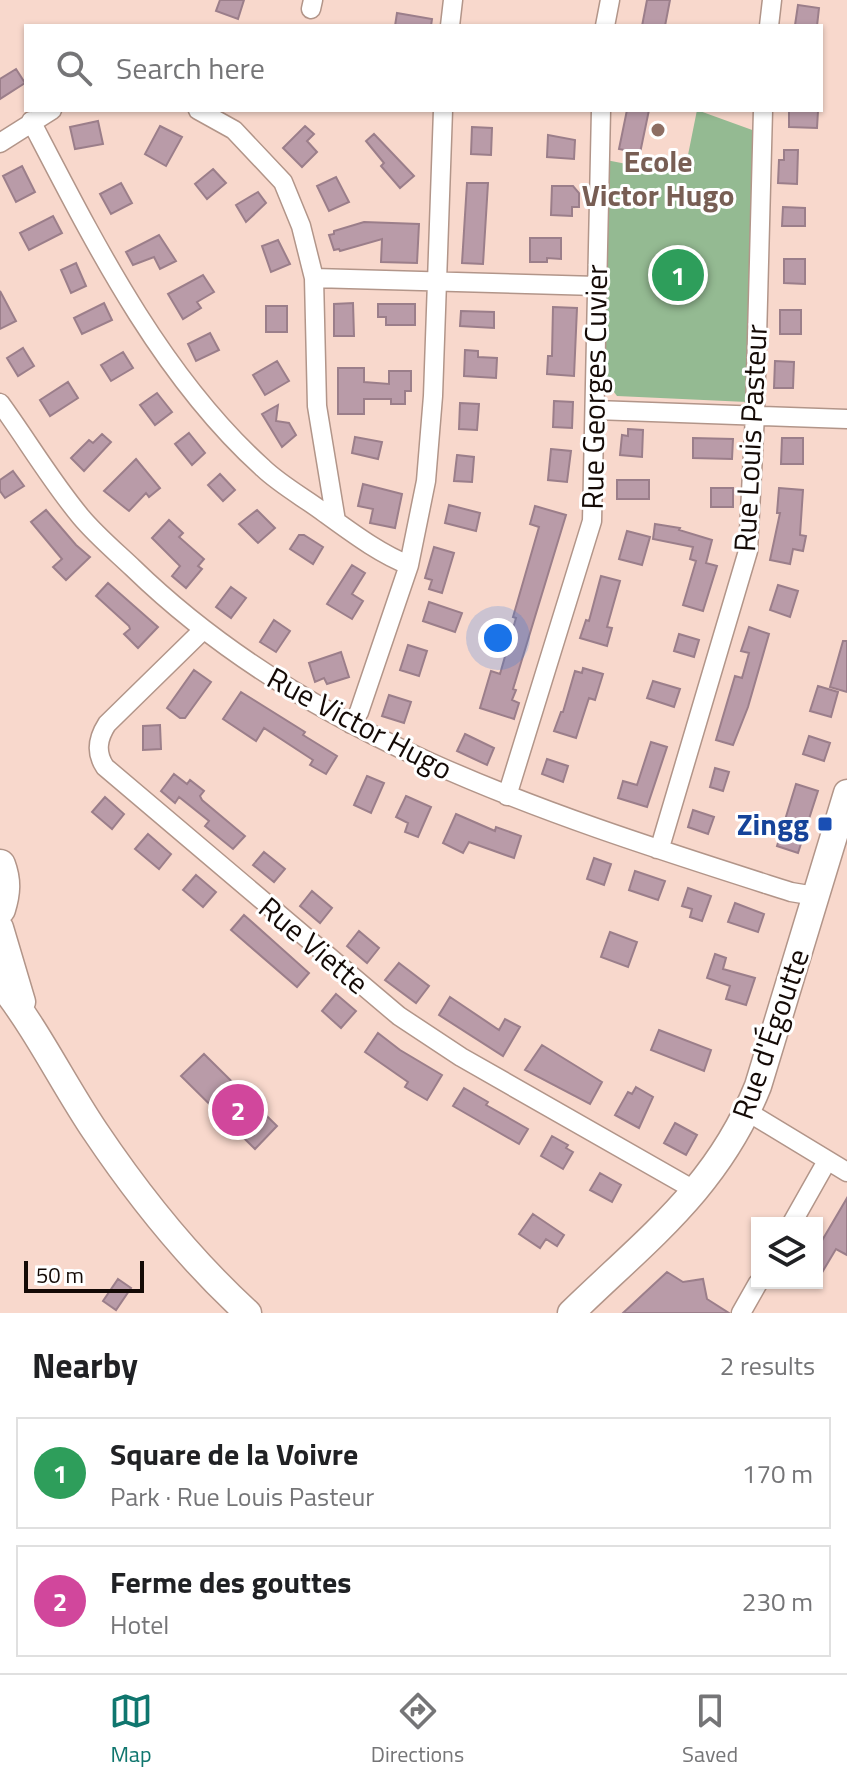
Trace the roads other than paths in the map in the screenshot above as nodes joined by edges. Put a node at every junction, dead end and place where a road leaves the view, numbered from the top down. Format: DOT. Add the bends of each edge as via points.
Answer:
graph roads {
  1 [pos="453,0"];
  2 [pos="610,0"];
  3 [pos="772,0"];
  4 [pos="450,24"];
  5 [pos="605,24"];
  6 [pos="769,24"];
  7 [pos="48,112"];
  8 [pos="202,112"];
  9 [pos="443,112"];
  10 [pos="601,112"];
  11 [pos="763,112"];
  12 [pos="31,121"];
  13 [pos="0,143"];
  14 [pos="314,278"];
  15 [pos="436,283"];
  16 [pos="597,286"];
  17 [pos="0,403"];
  18 [pos="595,410"];
  19 [pos="755,414"];
  20 [pos="847,419"];
  21 [pos="336,521"];
  22 [pos="409,565"];
  23 [pos="203,630"];
  24 [pos="351,724"];
  25 [pos="847,793"];
  26 [pos="507,796"];
  27 [pos="657,849"];
  28 [pos="0,865"];
  29 [pos="815,896"];
  30 [pos="0,909"];
  31 [pos="0,926"];
  32 [pos="0,983"];
  33 [pos="27,1017"];
  34 [pos="748,1112"];
  35 [pos="827,1161"];
  36 [pos="847,1172"];
  37 [pos="696,1191"];
  38 [pos="795,1217"];
  39 [pos="755,1289"];
  40 [pos="746,1311"];
  41 [pos="248,1313"];
  42 [pos="571,1313"];
  1 -- 4 [label="street"];
  2 -- 5 [label="street"];
  3 -- 6 [label="street"];
  7 -- 12 [label="street"];
  8 -- 14 [label="street" via="234,130 283,182"];
  9 -- 15 [label="street"];
  10 -- 16 [label="street, Rue Georges Cuvier"];
  11 -- 19 [label="street, Rue Louis Pasteur"];
  12 -- 13 [label="street"];
  12 -- 21 [label="street" via="170,365 263,468"];
  14 -- 15 [label="street"];
  14 -- 21 [label="street" via="317,406"];
  15 -- 16 [label="street"];
  15 -- 22 [label="street" via="426,481"];
  16 -- 18 [label="street, Rue Georges Cuvier"];
  17 -- 23 [label="street, Rue Victor Hugo" via="81,518"];
  18 -- 19 [label="street"];
  18 -- 26 [label="street, Rue Georges Cuvier" via="592,521"];
  19 -- 20 [label="street"];
  19 -- 27 [label="street, Rue Louis Pasteur" via="748,551"];
  21 -- 22 [label="street"];
  22 -- 24 [label="street"];
  23 -- 24 [label="street, Rue Victor Hugo" via="242,660"];
  23 -- 37 [label="street, Rue Viette" via="107,724 98,747 105,767 399,1016"];
  24 -- 26 [label="street, Rue Victor Hugo"];
  25 -- 29 [label="main road, Rue d'Égoutte"];
  26 -- 27 [label="street, Rue Victor Hugo"];
  27 -- 29 [label="street, Rue Victor Hugo"];
  28 -- 30 [label="main road" via="5,893"];
  29 -- 34 [label="main road, Rue d'Égoutte"];
  30 -- 31 [label="main road"];
  31 -- 33 [label="main road"];
  32 -- 33 [label="main road"];
  33 -- 41 [label="main road" via="93,1129 152,1212"];
  34 -- 35 [label="street"];
  34 -- 37 [label="main road, Rue d'Égoutte"];
  35 -- 36 [label="street"];
  35 -- 38 [label="street"];
  37 -- 42 [label="main road, Rue d'Égoutte"];
  39 -- 40 [label="street"];
}
